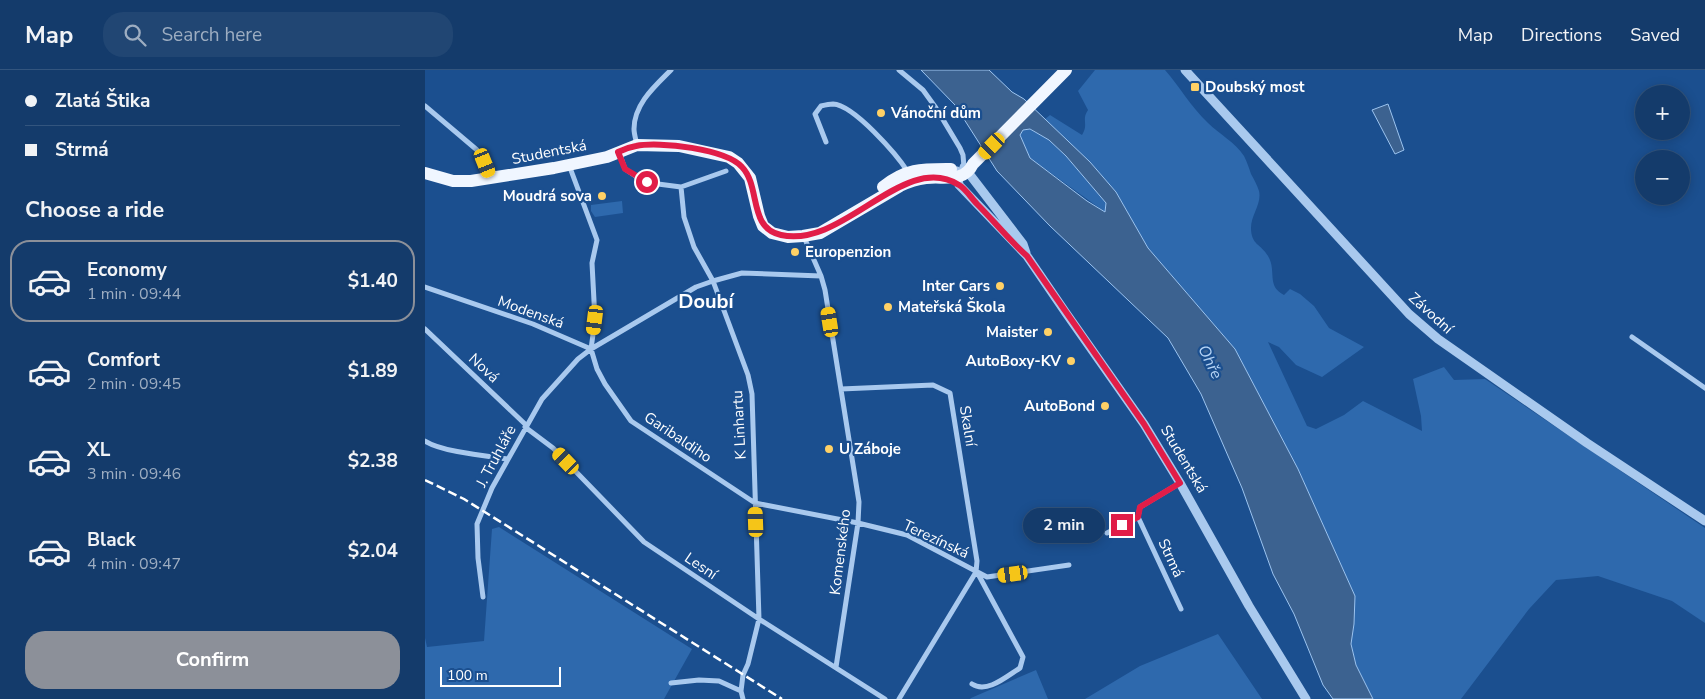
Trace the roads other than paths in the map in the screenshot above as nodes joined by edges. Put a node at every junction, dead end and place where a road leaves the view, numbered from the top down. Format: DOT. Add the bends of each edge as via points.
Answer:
graph roads {
  1 [pos="671,70"];
  2 [pos="899,70"];
  3 [pos="1066,70"];
  4 [pos="1185,70"];
  5 [pos="425,106"];
  6 [pos="826,142"];
  7 [pos="637,145"];
  8 [pos="618,152"];
  9 [pos="569,164"];
  10 [pos="965,171"];
  11 [pos="726,172"];
  12 [pos="425,173"];
  13 [pos="911,177"];
  14 [pos="491,178"];
  15 [pos="681,187"];
  16 [pos="806,236"];
  17 [pos="1027,256"];
  18 [pos="821,276"];
  19 [pos="713,281"];
  20 [pos="425,287"];
  21 [pos="425,330"];
  22 [pos="1631,337"];
  23 [pos="591,349"];
  24 [pos="841,388"];
  25 [pos="1705,388"];
  26 [pos="525,426"];
  27 [pos="425,442"];
  28 [pos="508,459"];
  29 [pos="1180,483"];
  30 [pos="755,502"];
  31 [pos="1138,517"];
  32 [pos="1705,521"];
  33 [pos="858,523"];
  34 [pos="1107,533"];
  35 [pos="1069,565"];
  36 [pos="977,572"];
  37 [pos="483,597"];
  38 [pos="1181,609"];
  39 [pos="759,619"];
  40 [pos="836,667"];
  41 [pos="671,683"];
  42 [pos="972,684"];
  43 [pos="741,691"];
  44 [pos="743,699"];
  45 [pos="885,699"];
  46 [pos="899,699"];
  47 [pos="1307,699"];
  1 -- 7 [label="street" via="649,92 638,112 634,128"];
  2 -- 10 [label="street" via="923,90 936,108 960,148"];
  3 -- 10 [label="main road"];
  4 -- 32 [label="street, Závodní" via="1409,314 1437,339"];
  5 -- 14 [label="street" via="477,150"];
  6 -- 13 [label="street" via="815,114 821,106 834,104 851,111 890,148"];
  7 -- 8 [label="main road, Studentská"];
  7 -- 16 [label="main road, Studentská" via="679,146 729,157 742,167 749,178 763,226 779,235"];
  8 -- 9 [label="main road, Studentská"];
  8 -- 15 [label="street" via="625,169 637,178"];
  9 -- 14 [label="main road, Studentská"];
  9 -- 23 [label="street" via="597,240 593,263 595,320"];
  10 -- 13 [label="main road, Studentská" via="937,178"];
  10 -- 13 [label="main road, Studentská" via="923,169"];
  10 -- 17 [label="street, Studentská"];
  10 -- 17 [label="street, Studentská" via="1023,244"];
  11 -- 15 [label="street"];
  12 -- 14 [label="main road, Studentská" via="461,182"];
  13 -- 16 [label="main road, Studentská" via="841,222"];
  15 -- 19 [label="street, K Linhartu" via="684,217 694,247"];
  16 -- 18 [label="street, Komenského"];
  17 -- 29 [label="street, Studentská" via="1144,424"];
  18 -- 19 [label="street" via="742,273"];
  18 -- 24 [label="street, Komenského"];
  19 -- 23 [label="street" via="696,287"];
  19 -- 30 [label="street, K Linhartu" via="752,394"];
  20 -- 23 [label="street, Modenská" via="533,324"];
  21 -- 26 [label="street, Nová"];
  22 -- 25 [label="street"];
  23 -- 26 [label="street, J. Truhláře" via="550,388"];
  23 -- 30 [label="street, Garibaldiho" via="605,384 631,421"];
  24 -- 33 [label="street, Komenského" via="859,502"];
  24 -- 36 [label="street, Skalní" via="933,385 950,393"];
  26 -- 28 [label="street, J. Truhláře"];
  26 -- 39 [label="street, Lesní" via="553,448 644,542"];
  27 -- 28 [label="street"];
  28 -- 37 [label="street, J. Truhláře" via="477,524"];
  29 -- 31 [label="street" via="1140,507"];
  29 -- 47 [label="street, Studentská" via="1249,606"];
  30 -- 33 [label="street, Terezínská"];
  30 -- 39 [label="street, K Linhartu"];
  31 -- 34 [label="street"];
  31 -- 38 [label="street, Strmá"];
  33 -- 36 [label="street, Terezínská" via="907,536"];
  33 -- 40 [label="street, Komenského"];
  35 -- 36 [label="street" via="987,577"];
  36 -- 42 [label="street, Terezínská" via="1023,657 1020,668 1002,680 990,686"];
  36 -- 46 [label="street"];
  39 -- 40 [label="street, Lesní"];
  39 -- 43 [label="street, K Linhartu"];
  40 -- 45 [label="street, Lesní"];
  41 -- 43 [label="street" via="719,681"];
  43 -- 44 [label="street, K Linhartu"];
}
